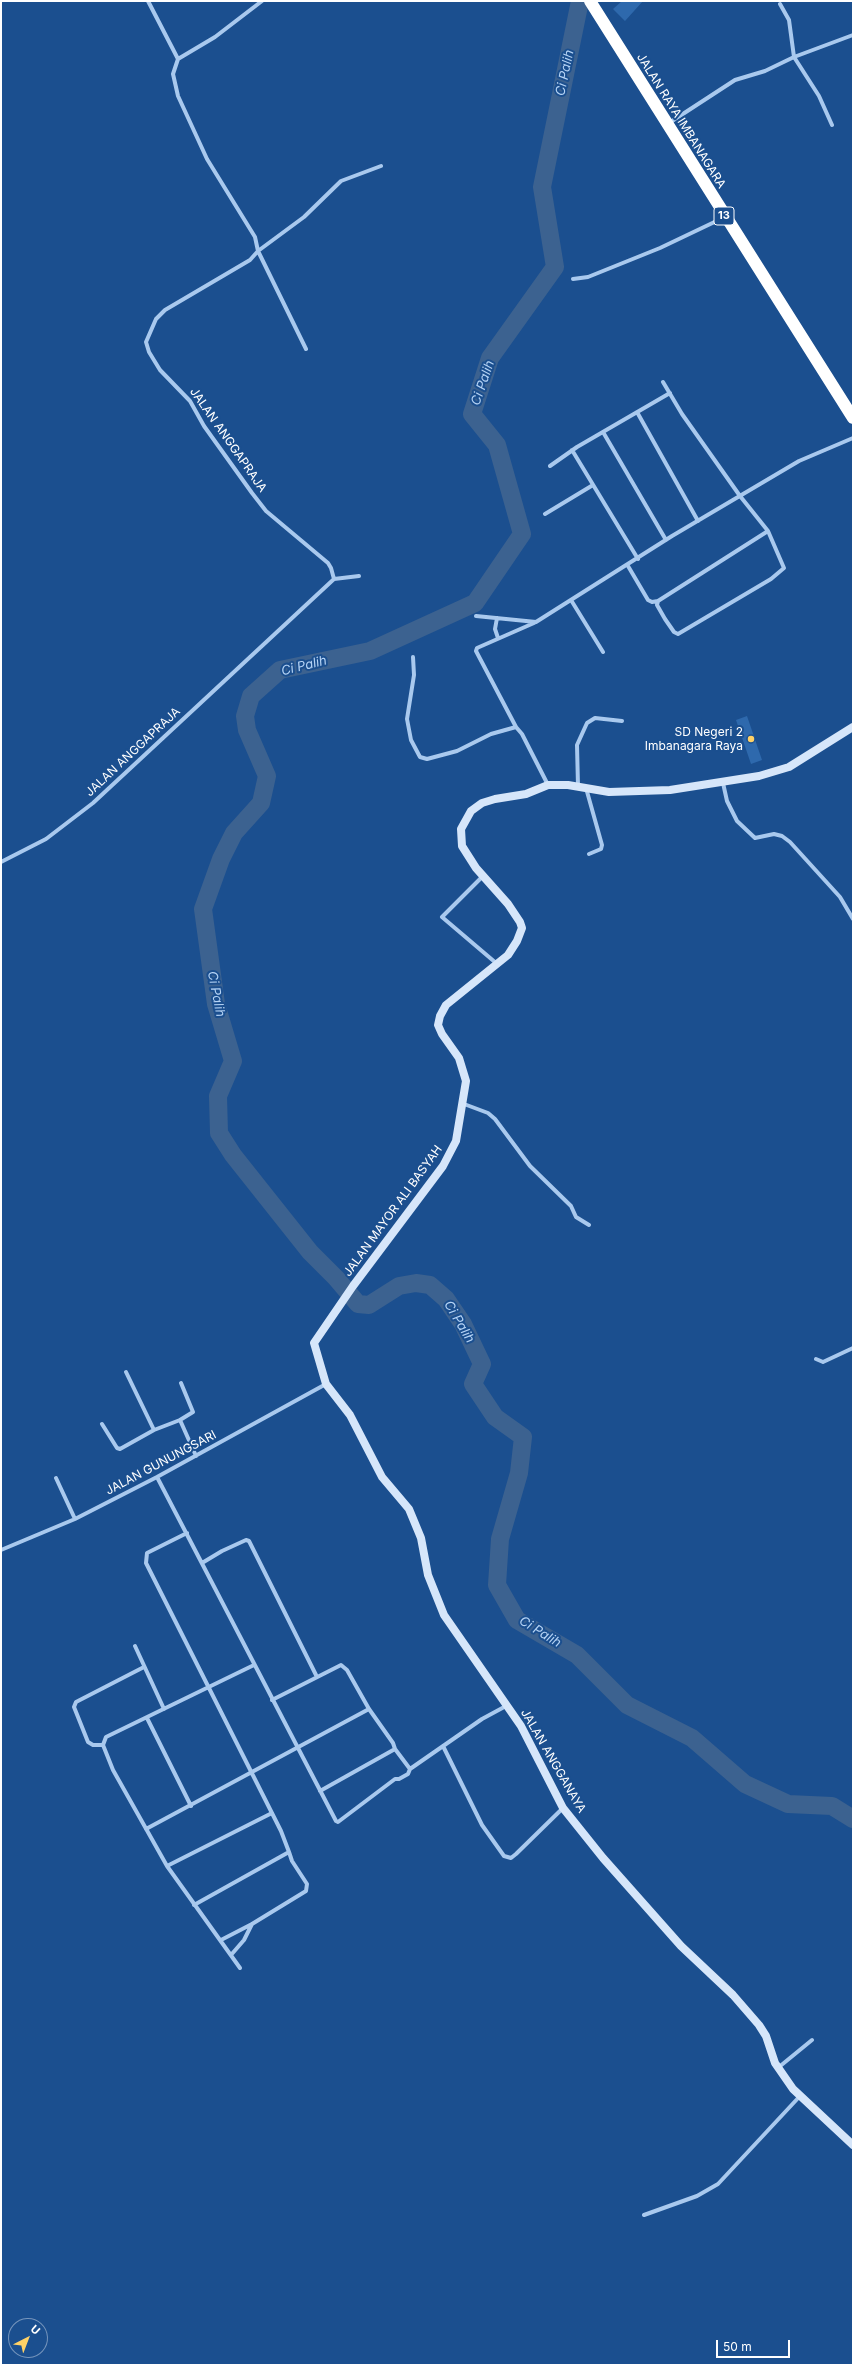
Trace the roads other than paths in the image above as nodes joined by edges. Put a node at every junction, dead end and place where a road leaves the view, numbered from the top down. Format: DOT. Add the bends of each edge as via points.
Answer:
graph roads {
  1 [pos="148,1"];
  2 [pos="262,1"];
  3 [pos="590,1"];
  4 [pos="780,4"];
  5 [pos="853,35"];
  6 [pos="794,57"];
  7 [pos="178,59"];
  8 [pos="832,124"];
  9 [pos="667,125"];
  10 [pos="381,166"];
  11 [pos="725,217"];
  12 [pos="258,251"];
  13 [pos="573,279"];
  14 [pos="306,349"];
  15 [pos="663,382"];
  16 [pos="670,393"];
  17 [pos="637,412"];
  18 [pos="853,418"];
  19 [pos="603,432"];
  20 [pos="853,438"];
  21 [pos="572,450"];
  22 [pos="550,466"];
  23 [pos="593,485"];
  24 [pos="740,496"];
  25 [pos="545,514"];
  26 [pos="698,521"];
  27 [pos="768,531"];
  28 [pos="666,540"];
  29 [pos="638,559"];
  30 [pos="628,566"];
  31 [pos="359,576"];
  32 [pos="334,580"];
  33 [pos="571,600"];
  34 [pos="658,601"];
  35 [pos="476,616"];
  36 [pos="497,618"];
  37 [pos="536,622"];
  38 [pos="498,638"];
  39 [pos="603,652"];
  40 [pos="413,657"];
  41 [pos="622,720"];
  42 [pos="516,727"];
  43 [pos="853,727"];
  44 [pos="723,783"];
  45 [pos="548,785"];
  46 [pos="582,787"];
  47 [pos="589,854"];
  48 [pos="1,862"];
  49 [pos="483,876"];
  50 [pos="853,919"];
  51 [pos="496,963"];
  52 [pos="464,1104"];
  53 [pos="589,1225"];
  54 [pos="853,1348"];
  55 [pos="816,1359"];
  56 [pos="126,1372"];
  57 [pos="181,1383"];
  58 [pos="326,1384"];
  59 [pos="180,1420"];
  60 [pos="102,1424"];
  61 [pos="154,1430"];
  62 [pos="196,1456"];
  63 [pos="157,1477"];
  64 [pos="56,1478"];
  65 [pos="75,1519"];
  66 [pos="187,1533"];
  67 [pos="1,1550"];
  68 [pos="202,1563"];
  69 [pos="135,1646"];
  70 [pos="254,1664"];
  71 [pos="144,1667"];
  72 [pos="317,1677"];
  73 [pos="209,1686"];
  74 [pos="272,1700"];
  75 [pos="506,1706"];
  76 [pos="164,1708"];
  77 [pos="369,1709"];
  78 [pos="147,1718"];
  79 [pos="103,1745"];
  80 [pos="443,1746"];
  81 [pos="297,1749"];
  82 [pos="395,1749"];
  83 [pos="410,1769"];
  84 [pos="251,1773"];
  85 [pos="320,1791"];
  86 [pos="191,1806"];
  87 [pos="563,1808"];
  88 [pos="272,1813"];
  89 [pos="146,1829"];
  90 [pos="289,1852"];
  91 [pos="167,1866"];
  92 [pos="194,1904"];
  93 [pos="252,1924"];
  94 [pos="221,1940"];
  95 [pos="231,1955"];
  96 [pos="240,1968"];
  97 [pos="812,2040"];
  98 [pos="778,2068"];
  99 [pos="800,2096"];
  100 [pos="853,2145"];
  101 [pos="644,2216"];
  1 -- 7 [label="street"];
  2 -- 7 [label="street" via="215,37"];
  3 -- 9 [label="highway, JALAN RAYA IMBANAGARA / 13"];
  4 -- 6 [label="street" via="789,20"];
  5 -- 6 [label="street"];
  6 -- 8 [label="street" via="819,96"];
  6 -- 9 [label="street" via="765,71 735,80"];
  7 -- 12 [label="street" via="173,74 178,96 207,159 255,237"];
  9 -- 11 [label="highway, JALAN RAYA IMBANAGARA / 13"];
  10 -- 12 [label="street" via="341,181 304,217"];
  11 -- 13 [label="street" via="660,248 588,277"];
  11 -- 18 [label="highway, JALAN RAYA IMBANAGARA / 13"];
  12 -- 14 [label="street"];
  12 -- 32 [label="street, JALAN ANGGAPRAJA" via="250,260 165,310 156,319 146,342 160,370 190,401 204,426 266,511 332,568"];
  15 -- 16 [label="street"];
  16 -- 17 [label="street"];
  16 -- 24 [label="street"];
  17 -- 19 [label="street"];
  17 -- 26 [label="street"];
  19 -- 21 [label="street"];
  19 -- 28 [label="street"];
  20 -- 24 [label="street" via="799,461"];
  21 -- 22 [label="street"];
  21 -- 23 [label="street"];
  23 -- 25 [label="street"];
  23 -- 29 [label="street"];
  24 -- 26 [label="street"];
  24 -- 27 [label="street"];
  26 -- 28 [label="street"];
  27 -- 34 [label="street"];
  27 -- 34 [label="street" via="784,565 782,571 772,579 678,634 665,619 657,605"];
  28 -- 29 [label="street"];
  29 -- 30 [label="street"];
  30 -- 33 [label="street"];
  30 -- 34 [label="street" via="648,600"];
  31 -- 32 [label="street"];
  32 -- 48 [label="street, JALAN ANGGAPRAJA" via="93,802 46,839"];
  33 -- 37 [label="street"];
  33 -- 39 [label="street"];
  35 -- 36 [label="street"];
  36 -- 37 [label="street"];
  36 -- 38 [label="street" via="495,629"];
  37 -- 38 [label="street"];
  38 -- 42 [label="street" via="477,648 476,654"];
  40 -- 42 [label="street" via="414,675 407,719 410,740 420,757 427,759 457,751 491,734"];
  41 -- 46 [label="street" via="595,718 587,723 577,744"];
  42 -- 45 [label="street"];
  43 -- 44 [label="street, JALAN MAYOR ALI BASYAH" via="789,767"];
  44 -- 46 [label="street, JALAN MAYOR ALI BASYAH" via="670,790 609,792"];
  44 -- 50 [label="street" via="737,821 756,838 774,834 790,842 840,897"];
  45 -- 46 [label="street, JALAN MAYOR ALI BASYAH"];
  45 -- 49 [label="street, JALAN MAYOR ALI BASYAH" via="526,794 482,803 465,819 460,833 462,846 467,857"];
  46 -- 47 [label="street" via="602,845 601,849"];
  49 -- 51 [label="street, JALAN MAYOR ALI BASYAH" via="508,904 522,928 508,955"];
  49 -- 51 [label="street" via="442,917"];
  51 -- 52 [label="street, JALAN MAYOR ALI BASYAH" via="446,1005 440,1016 438,1025 459,1058 464,1073"];
  52 -- 53 [label="street" via="488,1113 495,1119 530,1166 571,1206 576,1217"];
  52 -- 58 [label="street, JALAN MAYOR ALI BASYAH" via="456,1141 443,1166 314,1342"];
  54 -- 55 [label="street" via="822,1362"];
  56 -- 61 [label="street"];
  57 -- 59 [label="street" via="193,1412"];
  58 -- 62 [label="street, JALAN GUNUNGSARI"];
  58 -- 75 [label="street, JALAN ANGGANAYA" via="350,1415 382,1477 409,1509 421,1538 428,1575 444,1615"];
  59 -- 61 [label="street"];
  59 -- 62 [label="street"];
  60 -- 61 [label="street" via="120,1449"];
  62 -- 63 [label="street, JALAN GUNUNGSARI"];
  63 -- 65 [label="street, JALAN GUNUNGSARI"];
  63 -- 66 [label="street"];
  64 -- 65 [label="street"];
  65 -- 67 [label="street, JALAN GUNUNGSARI"];
  66 -- 68 [label="street"];
  66 -- 73 [label="street" via="147,1553 145,1558"];
  68 -- 70 [label="street"];
  68 -- 72 [label="street" via="246,1540 249,1541"];
  69 -- 71 [label="street"];
  70 -- 73 [label="street"];
  70 -- 74 [label="street"];
  71 -- 76 [label="street"];
  71 -- 79 [label="street" via="76,1702 74,1707 88,1742"];
  72 -- 74 [label="street"];
  72 -- 77 [label="street" via="341,1665 347,1670"];
  73 -- 76 [label="street"];
  73 -- 84 [label="street"];
  74 -- 81 [label="street"];
  75 -- 80 [label="street"];
  75 -- 87 [label="street, JALAN ANGGANAYA" via="528,1739"];
  76 -- 78 [label="street"];
  77 -- 81 [label="street"];
  77 -- 82 [label="street"];
  78 -- 79 [label="street" via="106,1737"];
  78 -- 86 [label="street"];
  79 -- 89 [label="street" via="113,1770"];
  80 -- 83 [label="street"];
  80 -- 87 [label="street" via="482,1826 504,1856 511,1858 516,1854"];
  81 -- 84 [label="street"];
  81 -- 85 [label="street"];
  82 -- 83 [label="street"];
  82 -- 85 [label="street"];
  83 -- 85 [label="street" via="408,1774 395,1779 338,1822 333,1819"];
  84 -- 86 [label="street"];
  84 -- 88 [label="street"];
  86 -- 89 [label="street"];
  87 -- 98 [label="street, JALAN ANGGANAYA" via="603,1858 681,1946 733,1995 759,2025"];
  88 -- 90 [label="street" via="288,1844"];
  88 -- 91 [label="street"];
  89 -- 91 [label="street"];
  90 -- 92 [label="street"];
  90 -- 93 [label="street" via="307,1888"];
  91 -- 92 [label="street"];
  92 -- 94 [label="street"];
  93 -- 94 [label="street"];
  93 -- 95 [label="street" via="244,1940"];
  94 -- 95 [label="street"];
  95 -- 96 [label="street"];
  97 -- 98 [label="street"];
  98 -- 99 [label="street, JALAN ANGGANAYA"];
  99 -- 100 [label="street, JALAN ANGGANAYA"];
  99 -- 101 [label="street" via="718,2184 697,2196"];
}
